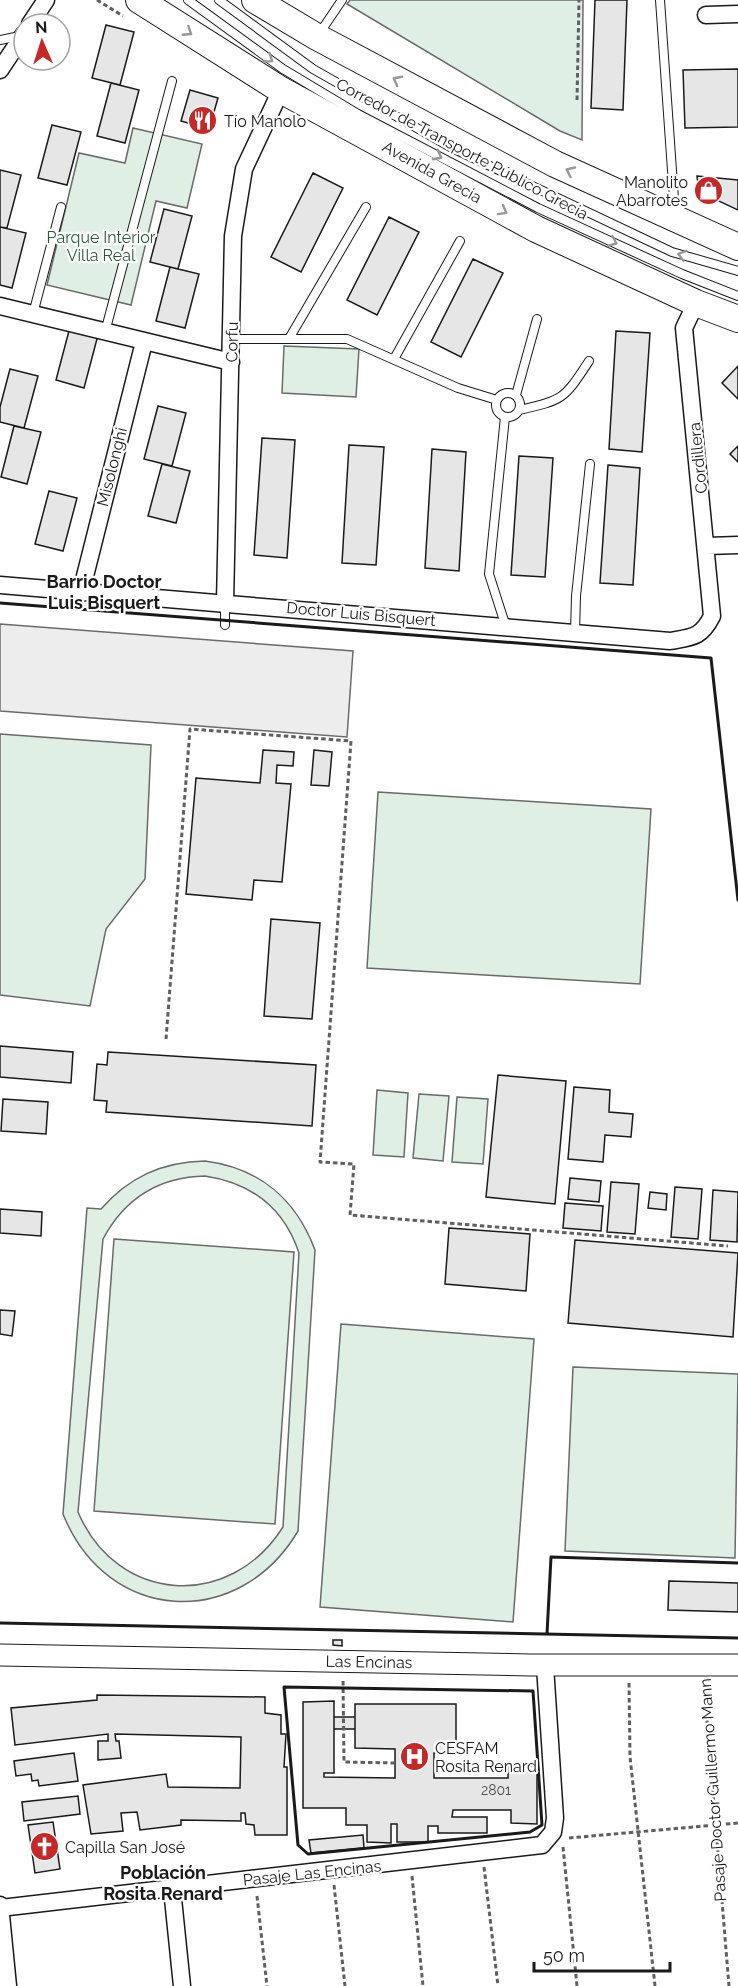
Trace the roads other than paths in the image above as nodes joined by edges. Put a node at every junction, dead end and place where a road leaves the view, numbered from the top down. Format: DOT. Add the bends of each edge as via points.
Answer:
graph roads {
  1 [pos="139,0"];
  2 [pos="188,0"];
  3 [pos="219,0"];
  4 [pos="255,0"];
  5 [pos="342,0"];
  6 [pos="660,0"];
  7 [pos="738,14"];
  8 [pos="706,15"];
  9 [pos="317,37"];
  10 [pos="12,52"];
  11 [pos="0,70"];
  12 [pos="172,81"];
  13 [pos="281,90"];
  14 [pos="61,207"];
  15 [pos="366,207"];
  16 [pos="675,219"];
  17 [pos="460,240"];
  18 [pos="738,247"];
  19 [pos="738,271"];
  20 [pos="738,296"];
  21 [pos="696,303"];
  22 [pos="0,306"];
  23 [pos="33,314"];
  24 [pos="537,319"];
  25 [pos="738,319"];
  26 [pos="105,332"];
  27 [pos="290,337"];
  28 [pos="232,339"];
  29 [pos="144,342"];
  30 [pos="394,359"];
  31 [pos="589,361"];
  32 [pos="231,362"];
  33 [pos="516,395"];
  34 [pos="497,400"];
  35 [pos="519,410"];
  36 [pos="506,417"];
  37 [pos="590,464"];
  38 [pos="738,545"];
  39 [pos="707,546"];
  40 [pos="0,585"];
  41 [pos="81,592"];
  42 [pos="225,603"];
  43 [pos="712,616"];
  44 [pos="225,625"];
  45 [pos="506,627"];
  46 [pos="576,633"];
  47 [pos="0,1655"];
  48 [pos="738,1665"];
  49 [pos="545,1666"];
  50 [pos="172,1889"];
  51 [pos="0,1907"];
  52 [pos="9,1986"];
  53 [pos="182,1986"];
  1 -- 13 [label="main road, Avenida Grecia, one-way"];
  2 -- 20 [label="lane, Corredor de Transporte Público Grecia, one-way" via="283,69 358,114 538,208"];
  19 -- 3 [label="lane, Corredor de Transporte Público Grecia, one-way" via="672,252 452,148 313,69"];
  4 -- 9 [label="main road"];
  5 -- 9 [label="lane"];
  6 -- 16 [label="lane"];
  7 -- 8 [label="street"];
  16 -- 9 [label="main road, one-way" via="555,164"];
  10 -- 11 [label="street"];
  12 -- 26 [label="lane"];
  13 -- 21 [label="main road, Avenida Grecia, one-way" via="536,229"];
  13 -- 28 [label="street, Corfu" via="244,169 236,206"];
  14 -- 23 [label="lane"];
  15 -- 27 [label="lane"];
  16 -- 18 [label="main road"];
  17 -- 30 [label="lane"];
  21 -- 25 [label="main road, Avenida Grecia"];
  21 -- 39 [label="street, Cordillera" via="684,327"];
  22 -- 23 [label="street"];
  23 -- 26 [label="street"];
  24 -- 33 [label="lane"];
  26 -- 29 [label="street"];
  27 -- 28 [label="lane"];
  27 -- 30 [label="lane" via="347,339"];
  28 -- 32 [label="street, Corfu"];
  29 -- 32 [label="street"];
  29 -- 41 [label="street, Misolonghi"];
  30 -- 34 [label="lane" via="458,388"];
  31 -- 35 [label="lane" via="568,393 549,403"];
  32 -- 42 [label="street, Corfu"];
  33 -- 34 [label="lane" via="505,393"];
  33 -- 35 [label="lane"];
  34 -- 36 [label="lane" via="497,410"];
  35 -- 36 [label="lane"];
  36 -- 45 [label="lane" via="489,574"];
  37 -- 46 [label="lane" via="576,596"];
  38 -- 39 [label="street"];
  39 -- 43 [label="street, Cordillera"];
  40 -- 41 [label="street, Doctor Luis Bisquert"];
  41 -- 42 [label="street, Doctor Luis Bisquert"];
  42 -- 44 [label="lane"];
  42 -- 45 [label="street, Doctor Luis Bisquert"];
  43 -- 46 [label="street, Doctor Luis Bisquert" via="705,630 693,637 670,641"];
  45 -- 46 [label="street, Doctor Luis Bisquert"];
  47 -- 49 [label="street, Las Encinas"];
  48 -- 49 [label="street, Las Encinas"];
  49 -- 50 [label="street, Pasaje Las Encinas" via="555,1818 549,1839 534,1848"];
  50 -- 51 [label="street, Pasaje Las Encinas"];
  50 -- 53 [label="street"];
  51 -- 52 [label="street"];
}
